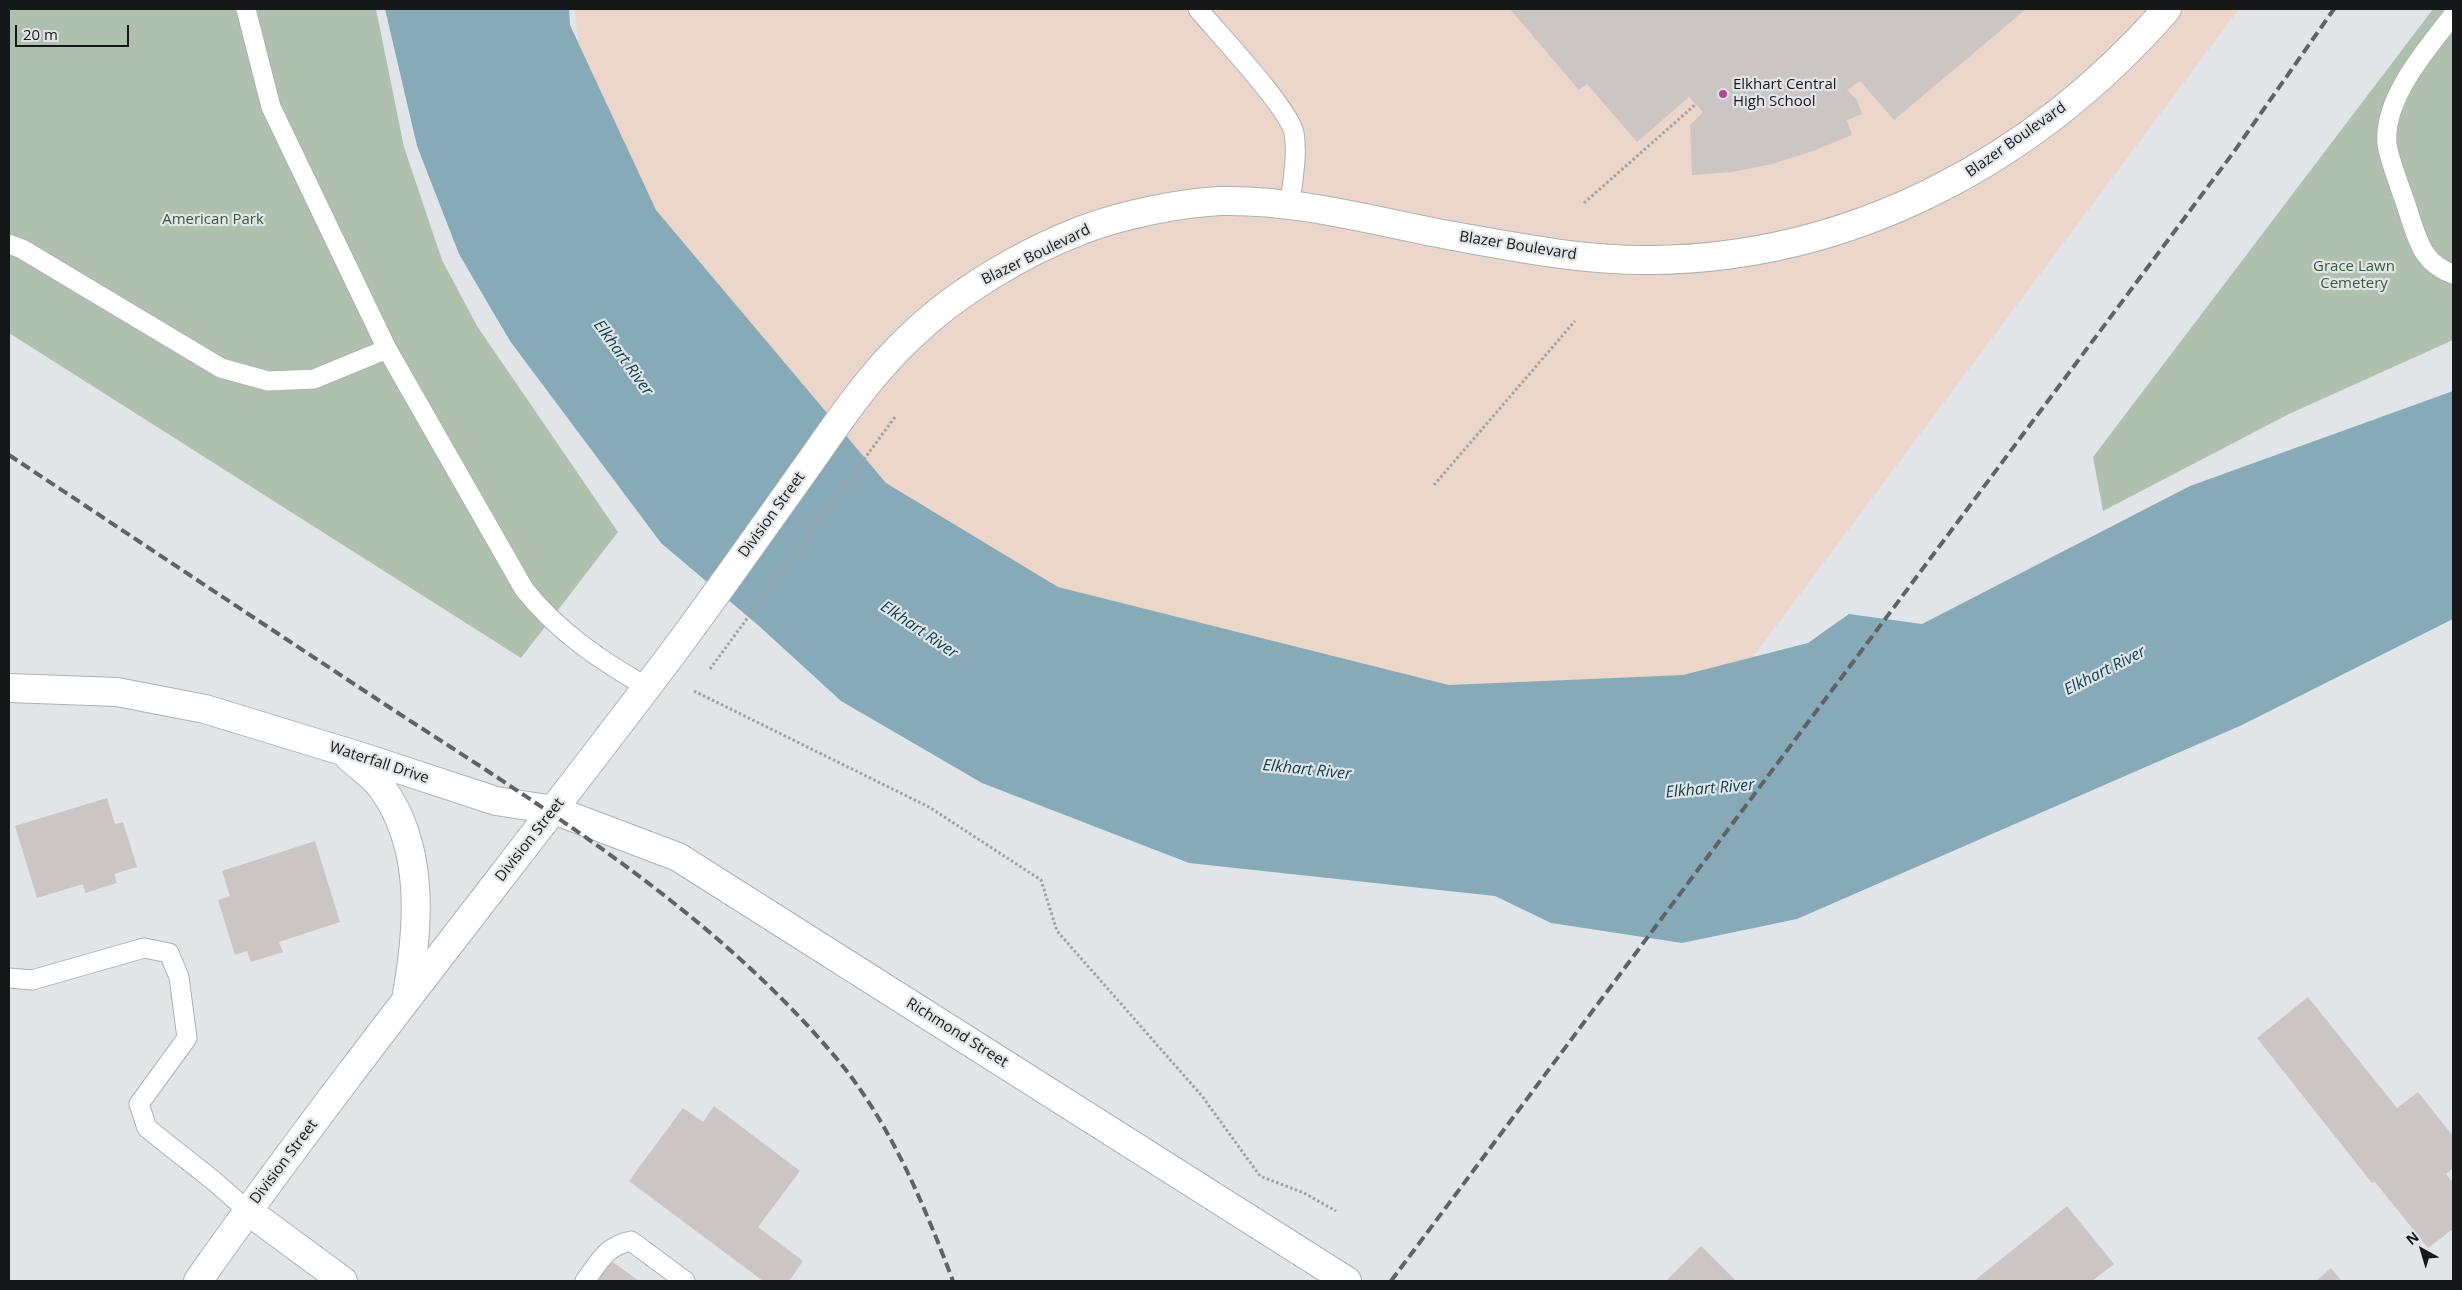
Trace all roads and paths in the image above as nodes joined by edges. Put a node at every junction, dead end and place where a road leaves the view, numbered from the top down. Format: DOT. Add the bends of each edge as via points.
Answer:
graph roads {
  1 [pos="246,9"];
  2 [pos="1198,9"];
  3 [pos="2166,9"];
  4 [pos="2453,15"];
  5 [pos="1696,104"];
  6 [pos="1584,203"];
  7 [pos="1290,205"];
  8 [pos="9,244"];
  9 [pos="2453,274"];
  10 [pos="1575,321"];
  11 [pos="387,349"];
  12 [pos="857,396"];
  13 [pos="895,417"];
  14 [pos="1434,486"];
  15 [pos="710,669"];
  16 [pos="647,687"];
  17 [pos="9,688"];
  18 [pos="694,692"];
  19 [pos="342,751"];
  20 [pos="554,810"];
  21 [pos="9,978"];
  22 [pos="406,998"];
  23 [pos="248,1211"];
  24 [pos="1336,1211"];
  25 [pos="198,1281"];
  26 [pos="343,1281"];
  27 [pos="584,1281"];
  28 [pos="685,1281"];
  29 [pos="1347,1281"];
  1 -- 11 [label="lane" via="271,107"];
  2 -- 7 [label="lane" via="1283,112 1294,132"];
  3 -- 7 [label="main road, Blazer Boulevard" via="2108,72 2040,126 1973,172 1900,208 1825,235 1739,254 1650,260 1539,252"];
  4 -- 9 [label="lane" via="2408,75 2390,114 2387,144 2422,251 2440,270"];
  5 -- 6 [label="path"];
  7 -- 12 [label="main road, Blazer Boulevard" via="1219,201 1142,212 1083,229 971,287 910,336"];
  8 -- 11 [label="lane" via="221,368 268,382 314,379"];
  10 -- 14 [label="path"];
  11 -- 16 [label="lane" via="528,594 562,629 607,664"];
  12 -- 16 [label="main road, Division Street"];
  13 -- 15 [label="path"];
  16 -- 20 [label="main road, Division Street"];
  17 -- 19 [label="main road, Waterfall Drive" via="117,692 205,710"];
  18 -- 24 [label="path" via="929,807 1041,880 1056,931 1202,1096 1260,1176 1304,1193"];
  19 -- 20 [label="main road, Waterfall Drive" via="496,801"];
  19 -- 22 [label="main road" via="382,787 402,822 406,837 417,898 415,948"];
  20 -- 22 [label="main road, Division Street"];
  20 -- 29 [label="main road, Richmond Street" via="678,857"];
  21 -- 23 [label="lane" via="32,980 144,948 170,953 179,977 187,1038 139,1104 142,1116 147,1128"];
  22 -- 23 [label="main road, Division Street"];
  23 -- 25 [label="main road, Division Street"];
  23 -- 26 [label="main road"];
  27 -- 28 [label="lane" via="607,1251 617,1244 631,1241"];
}
